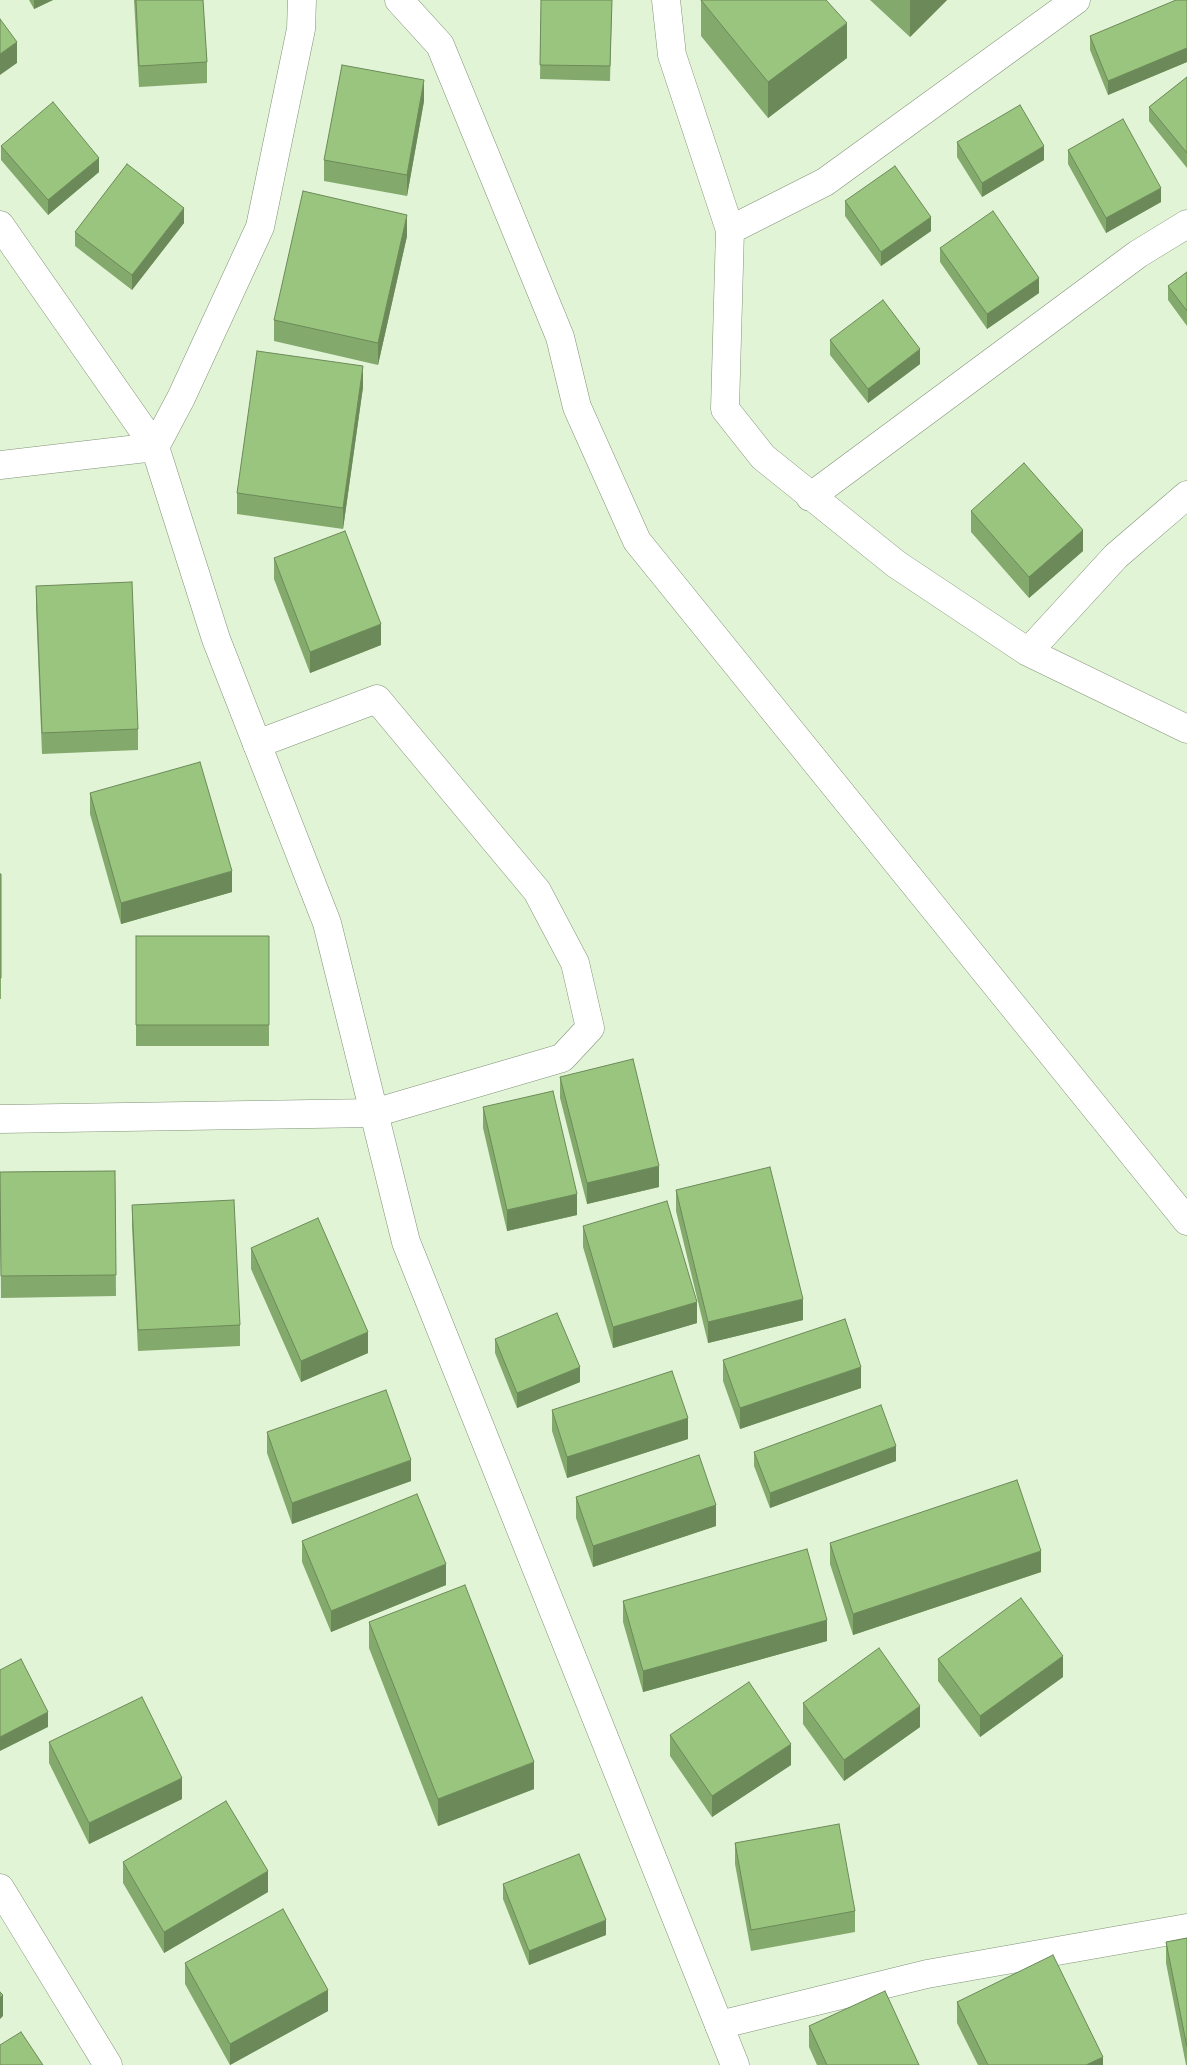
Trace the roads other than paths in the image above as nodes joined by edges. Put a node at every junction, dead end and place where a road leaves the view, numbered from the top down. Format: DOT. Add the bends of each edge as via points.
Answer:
graph roads {
  1 [pos="302,0"];
  2 [pos="399,0"];
  3 [pos="666,0"];
  4 [pos="1076,0"];
  5 [pos="1187,224"];
  6 [pos="0,225"];
  7 [pos="730,230"];
  8 [pos="155,447"];
  9 [pos="0,465"];
  10 [pos="1187,495"];
  11 [pos="810,497"];
  12 [pos="1028,652"];
  13 [pos="1187,729"];
  14 [pos="257,744"];
  15 [pos="374,1113"];
  16 [pos="0,1119"];
  17 [pos="1187,1221"];
  18 [pos="0,1888"];
  19 [pos="1187,1928"];
  20 [pos="719,2025"];
  21 [pos="108,2065"];
  22 [pos="735,2065"];
  1 -- 8 [label="street" via="301,29 260,226"];
  2 -- 17 [label="street" via="440,45 560,337 577,407 637,542"];
  3 -- 7 [label="street" via="672,55"];
  4 -- 7 [label="street" via="826,182"];
  5 -- 11 [label="street" via="1138,254"];
  6 -- 8 [label="street"];
  7 -- 11 [label="street" via="725,409 763,457"];
  8 -- 9 [label="street"];
  8 -- 14 [label="street" via="216,639"];
  10 -- 12 [label="street" via="1116,556"];
  11 -- 12 [label="street" via="896,564"];
  12 -- 13 [label="street"];
  14 -- 15 [label="street" via="327,923"];
  14 -- 15 [label="street" via="377,699 537,891 575,963 590,1028 562,1058"];
  15 -- 16 [label="street"];
  15 -- 20 [label="street" via="406,1242"];
  18 -- 21 [label="street"];
  19 -- 20 [label="street" via="927,1974"];
  20 -- 22 [label="street"];
}
